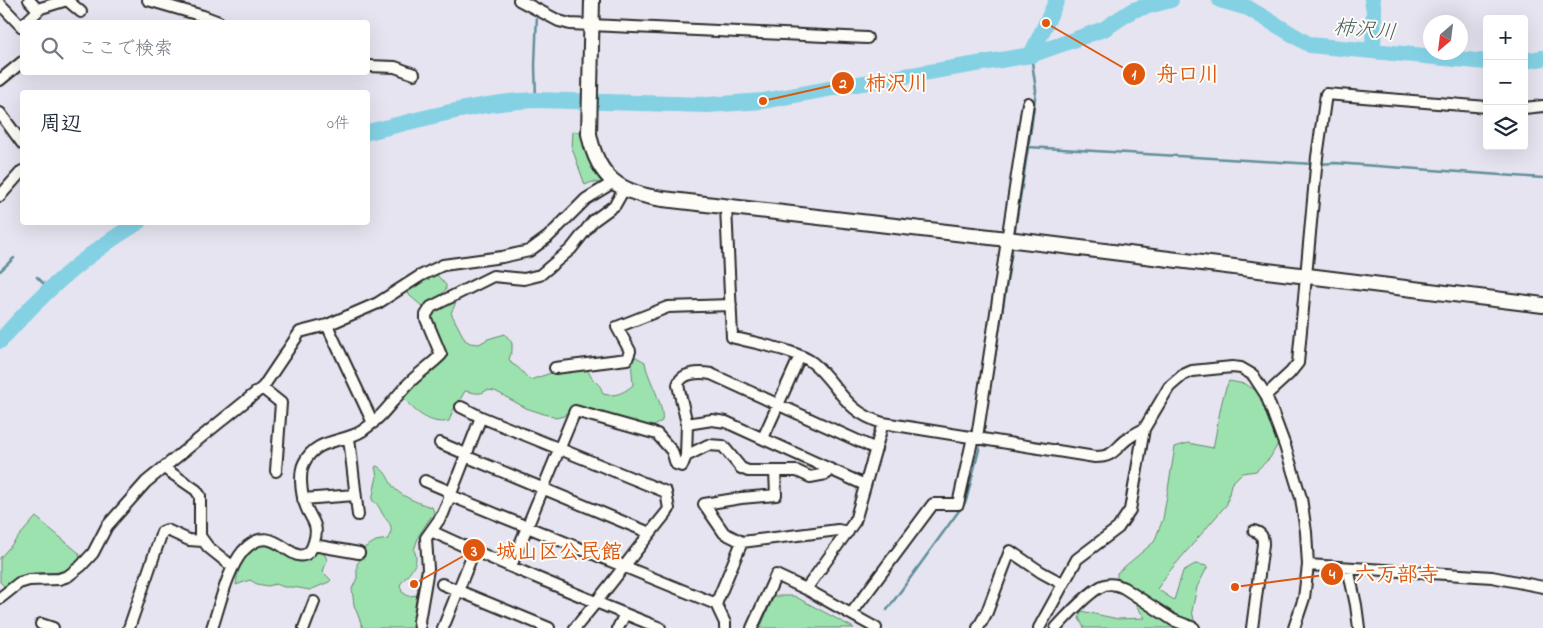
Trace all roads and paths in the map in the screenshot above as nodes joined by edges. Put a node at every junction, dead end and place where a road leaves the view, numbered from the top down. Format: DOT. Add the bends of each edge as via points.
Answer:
graph roads {
  1 [pos="29,0"];
  2 [pos="67,0"];
  3 [pos="148,0"];
  4 [pos="519,0"];
  5 [pos="592,0"];
  6 [pos="0,4"];
  7 [pos="38,10"];
  8 [pos="81,12"];
  9 [pos="28,20"];
  10 [pos="214,20"];
  11 [pos="20,24"];
  12 [pos="591,24"];
  13 [pos="867,38"];
  14 [pos="20,64"];
  15 [pos="370,66"];
  16 [pos="414,74"];
  17 [pos="0,80"];
  18 [pos="1028,103"];
  19 [pos="1543,106"];
  20 [pos="1483,108"];
  21 [pos="1528,108"];
  22 [pos="0,113"];
  23 [pos="20,140"];
  24 [pos="20,173"];
  25 [pos="619,186"];
  26 [pos="0,196"];
  27 [pos="726,207"];
  28 [pos="1007,239"];
  29 [pos="1305,277"];
  30 [pos="731,305"];
  31 [pos="1543,306"];
  32 [pos="327,325"];
  33 [pos="800,356"];
  34 [pos="555,368"];
  35 [pos="262,388"];
  36 [pos="1266,395"];
  37 [pos="779,405"];
  38 [pos="461,407"];
  39 [pos="481,417"];
  40 [pos="373,423"];
  41 [pos="883,423"];
  42 [pos="687,424"];
  43 [pos="1144,429"];
  44 [pos="975,437"];
  45 [pos="349,438"];
  46 [pos="763,438"];
  47 [pos="440,443"];
  48 [pos="558,448"];
  49 [pos="876,449"];
  50 [pos="465,455"];
  51 [pos="686,456"];
  52 [pos="164,468"];
  53 [pos="826,468"];
  54 [pos="276,471"];
  55 [pos="776,471"];
  56 [pos="425,481"];
  57 [pos="865,485"];
  58 [pos="543,488"];
  59 [pos="450,494"];
  60 [pos="356,495"];
  61 [pos="303,499"];
  62 [pos="358,516"];
  63 [pos="526,527"];
  64 [pos="1254,531"];
  65 [pos="431,532"];
  66 [pos="848,532"];
  67 [pos="650,533"];
  68 [pos="203,542"];
  69 [pos="742,542"];
  70 [pos="314,545"];
  71 [pos="474,551"];
  72 [pos="360,553"];
  73 [pos="1308,565"];
  74 [pos="511,566"];
  75 [pos="624,566"];
  76 [pos="233,567"];
  77 [pos="1348,568"];
  78 [pos="442,584"];
  79 [pos="1062,584"];
  80 [pos="1543,587"];
  81 [pos="806,589"];
  82 [pos="457,591"];
  83 [pos="0,598"];
  84 [pos="314,602"];
  85 [pos="596,602"];
  86 [pos="716,604"];
  87 [pos="624,614"];
  88 [pos="851,614"];
  89 [pos="41,624"];
  90 [pos="53,628"];
  91 [pos="129,628"];
  92 [pos="212,628"];
  93 [pos="304,628"];
  94 [pos="420,628"];
  95 [pos="443,628"];
  96 [pos="549,628"];
  97 [pos="576,628"];
  98 [pos="618,628"];
  99 [pos="660,628"];
  100 [pos="725,628"];
  101 [pos="752,628"];
  102 [pos="876,628"];
  103 [pos="978,628"];
  104 [pos="1039,628"];
  105 [pos="1056,628"];
  106 [pos="1194,628"];
  107 [pos="1252,628"];
  108 [pos="1294,628"];
  109 [pos="1359,628"];
  1 -- 7 [label="street"];
  2 -- 7 [label="street"];
  2 -- 8 [label="street"];
  3 -- 10 [label="street"];
  4 -- 12 [label="street" via="559,21"];
  5 -- 12 [label="street"];
  6 -- 11 [label="street"];
  7 -- 9 [label="street"];
  12 -- 13 [label="street"];
  12 -- 25 [label="street" via="589,134 597,160"];
  14 -- 17 [label="street"];
  15 -- 16 [label="street" via="395,68"];
  18 -- 28 [label="street"];
  19 -- 21 [label="street"];
  20 -- 29 [label="street" via="1326,94"];
  22 -- 23 [label="street"];
  24 -- 26 [label="street"];
  25 -- 27 [label="street" via="646,197"];
  25 -- 32 [label="street" via="586,199 529,251 443,265 378,303"];
  25 -- 40 [label="street" via="615,205 594,221 571,249 540,274 524,280 493,276 431,306 426,319 441,355 407,385"];
  27 -- 28 [label="street"];
  27 -- 30 [label="street"];
  28 -- 29 [label="street"];
  28 -- 44 [label="street"];
  29 -- 31 [label="street"];
  29 -- 36 [label="street" via="1298,362"];
  30 -- 33 [label="street" via="732,338"];
  30 -- 34 [label="street" via="668,306 617,328 630,351 627,359"];
  32 -- 35 [label="street" via="300,332"];
  32 -- 40 [label="street"];
  33 -- 37 [label="street"];
  33 -- 41 [label="street" via="813,363 848,404"];
  35 -- 52 [label="street"];
  35 -- 54 [label="street" via="281,403"];
  36 -- 43 [label="street" via="1253,375 1242,368 1192,371 1169,387"];
  36 -- 73 [label="street" via="1299,491"];
  37 -- 42 [label="street" via="710,374 688,375 681,378 678,385"];
  37 -- 46 [label="street"];
  37 -- 49 [label="street"];
  38 -- 39 [label="street"];
  39 -- 48 [label="street"];
  39 -- 50 [label="street"];
  40 -- 45 [label="street"];
  41 -- 44 [label="street"];
  41 -- 49 [label="street"];
  42 -- 46 [label="street" via="719,420"];
  42 -- 51 [label="street"];
  43 -- 44 [label="street" via="1103,457"];
  43 -- 79 [label="street" via="1130,510 1118,528 1084,552"];
  44 -- 88 [label="street" via="958,504 933,504"];
  45 -- 60 [label="street"];
  45 -- 61 [label="street" via="321,445 305,461"];
  46 -- 53 [label="street"];
  47 -- 50 [label="street"];
  48 -- 51 [label="street" via="575,411 657,434 672,451 679,466"];
  48 -- 58 [label="street"];
  48 -- 67 [label="street" via="666,492 669,509"];
  49 -- 57 [label="street"];
  50 -- 58 [label="street"];
  50 -- 59 [label="street"];
  51 -- 55 [label="street" via="708,445 718,445 723,446 744,470"];
  52 -- 68 [label="street" via="200,496 199,532"];
  52 -- 83 [label="street" via="146,482 114,517 93,553 81,566 59,579 19,583"];
  53 -- 55 [label="street" via="826,474 810,477 797,471"];
  53 -- 57 [label="street"];
  55 -- 69 [label="street" via="776,495 704,505 726,535"];
  56 -- 59 [label="street"];
  57 -- 66 [label="street" via="857,518"];
  58 -- 63 [label="street"];
  58 -- 67 [label="street"];
  59 -- 63 [label="street"];
  59 -- 65 [label="street" via="443,514"];
  60 -- 61 [label="street"];
  60 -- 62 [label="street"];
  61 -- 70 [label="street" via="316,526"];
  63 -- 74 [label="street"];
  63 -- 75 [label="street"];
  64 -- 107 [label="street" via="1263,537 1263,544"];
  65 -- 71 [label="street"];
  65 -- 94 [label="street" via="426,538 428,569"];
  66 -- 69 [label="street" via="838,530"];
  66 -- 81 [label="street"];
  67 -- 75 [label="street"];
  68 -- 76 [label="street"];
  68 -- 91 [label="street" via="164,530"];
  69 -- 86 [label="street"];
  70 -- 72 [label="street"];
  70 -- 76 [label="street" via="308,553 299,556 278,542 263,539 244,550"];
  71 -- 74 [label="street"];
  71 -- 82 [label="street"];
  73 -- 77 [label="street"];
  73 -- 108 [label="street" via="1304,598"];
  74 -- 85 [label="street"];
  75 -- 85 [label="street"];
  75 -- 86 [label="street"];
  76 -- 92 [label="street"];
  77 -- 80 [label="street" via="1492,577"];
  77 -- 109 [label="street"];
  78 -- 82 [label="street"];
  79 -- 103 [label="street" via="1010,551"];
  79 -- 104 [label="street"];
  81 -- 88 [label="street"];
  81 -- 101 [label="street" via="776,575"];
  82 -- 95 [label="street"];
  82 -- 96 [label="street"];
  84 -- 93 [label="street"];
  85 -- 87 [label="street"];
  85 -- 97 [label="street"];
  86 -- 100 [label="street"];
  87 -- 98 [label="street"];
  87 -- 99 [label="street"];
  88 -- 102 [label="street"];
  89 -- 90 [label="street"];
  105 -- 106 [label="street" via="1098,588 1111,584 1124,588 1174,620"];
}
